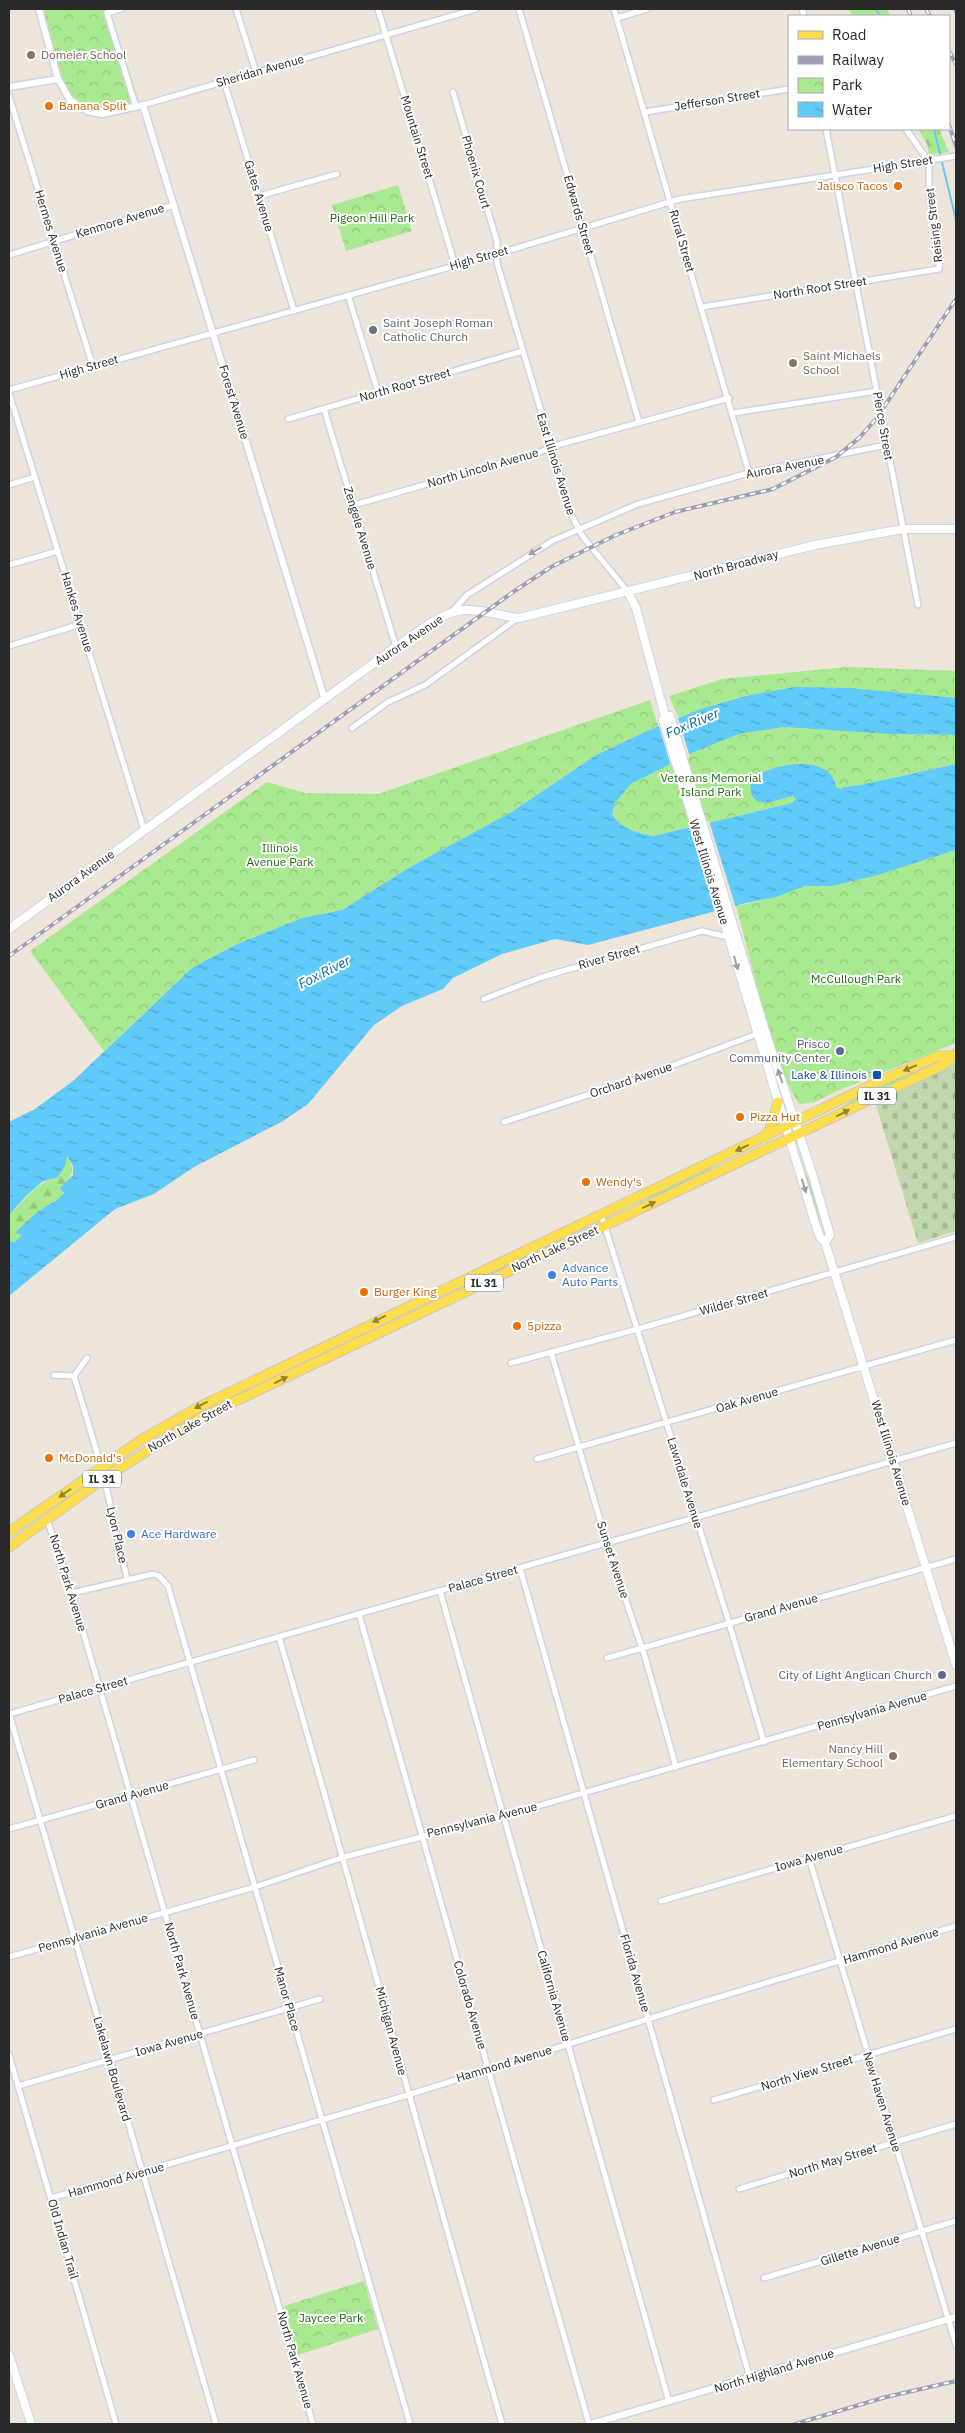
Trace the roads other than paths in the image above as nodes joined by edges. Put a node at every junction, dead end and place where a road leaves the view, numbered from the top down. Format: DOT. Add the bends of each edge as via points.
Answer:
graph roads {
  1 [pos="39,9"];
  2 [pos="121,9"];
  3 [pos="236,9"];
  4 [pos="378,9"];
  5 [pos="476,9"];
  6 [pos="518,9"];
  7 [pos="614,9"];
  8 [pos="647,9"];
  9 [pos="617,18"];
  10 [pos="387,35"];
  11 [pos="256,72"];
  12 [pos="58,79"];
  13 [pos="224,82"];
  14 [pos="9,87"];
  15 [pos="788,89"];
  16 [pos="453,92"];
  17 [pos="9,96"];
  18 [pos="139,106"];
  19 [pos="645,112"];
  20 [pos="826,130"];
  21 [pos="907,130"];
  22 [pos="956,156"];
  23 [pos="337,174"];
  24 [pos="834,175"];
  25 [pos="259,196"];
  26 [pos="671,202"];
  27 [pos="174,205"];
  28 [pos="583,227"];
  29 [pos="54,241"];
  30 [pos="497,254"];
  31 [pos="9,255"];
  32 [pos="455,265"];
  33 [pos="939,269"];
  34 [pos="855,284"];
  35 [pos="348,295"];
  36 [pos="702,307"];
  37 [pos="294,311"];
  38 [pos="213,333"];
  39 [pos="523,351"];
  40 [pos="93,366"];
  41 [pos="877,391"];
  42 [pos="9,392"];
  43 [pos="378,392"];
  44 [pos="729,398"];
  45 [pos="324,409"];
  46 [pos="733,413"];
  47 [pos="288,419"];
  48 [pos="639,422"];
  49 [pos="886,445"];
  50 [pos="551,448"];
  51 [pos="750,473"];
  52 [pos="35,477"];
  53 [pos="9,485"];
  54 [pos="354,505"];
  55 [pos="578,528"];
  56 [pos="903,529"];
  57 [pos="956,529"];
  58 [pos="58,550"];
  59 [pos="9,565"];
  60 [pos="628,592"];
  61 [pos="918,604"];
  62 [pos="451,613"];
  63 [pos="519,618"];
  64 [pos="80,624"];
  65 [pos="9,646"];
  66 [pos="396,647"];
  67 [pos="325,700"];
  68 [pos="666,716"];
  69 [pos="352,728"];
  70 [pos="144,830"];
  71 [pos="9,928"];
  72 [pos="732,933"];
  73 [pos="484,999"];
  74 [pos="757,1034"];
  75 [pos="954,1055"];
  76 [pos="778,1102"];
  77 [pos="504,1122"];
  78 [pos="796,1122"];
  79 [pos="786,1127"];
  80 [pos="800,1134"];
  81 [pos="765,1137"];
  82 [pos="790,1139"];
  83 [pos="601,1214"];
  84 [pos="605,1226"];
  85 [pos="956,1237"];
  86 [pos="826,1242"];
  87 [pos="835,1272"];
  88 [pos="637,1330"];
  89 [pos="956,1340"];
  90 [pos="551,1352"];
  91 [pos="87,1358"];
  92 [pos="511,1363"];
  93 [pos="864,1367"];
  94 [pos="54,1375"];
  95 [pos="74,1376"];
  96 [pos="667,1424"];
  97 [pos="956,1443"];
  98 [pos="580,1447"];
  99 [pos="538,1459"];
  100 [pos="893,1461"];
  101 [pos="102,1467"];
  102 [pos="104,1478"];
  103 [pos="696,1518"];
  104 [pos="47,1519"];
  105 [pos="9,1532"];
  106 [pos="607,1544"];
  107 [pos="9,1547"];
  108 [pos="956,1559"];
  109 [pos="925,1567"];
  110 [pos="520,1568"];
  111 [pos="127,1579"];
  112 [pos="440,1591"];
  113 [pos="72,1593"];
  114 [pos="359,1614"];
  115 [pos="729,1622"];
  116 [pos="279,1637"];
  117 [pos="642,1648"];
  118 [pos="607,1658"];
  119 [pos="190,1662"];
  120 [pos="956,1665"];
  121 [pos="956,1686"];
  122 [pos="99,1689"];
  123 [pos="9,1714"];
  124 [pos="764,1742"];
  125 [pos="254,1760"];
  126 [pos="676,1767"];
  127 [pos="220,1770"];
  128 [pos="584,1793"];
  129 [pos="130,1795"];
  130 [pos="504,1816"];
  131 [pos="956,1816"];
  132 [pos="40,1820"];
  133 [pos="9,1829"];
  134 [pos="422,1836"];
  135 [pos="344,1857"];
  136 [pos="809,1858"];
  137 [pos="255,1887"];
  138 [pos="661,1901"];
  139 [pos="165,1912"];
  140 [pos="956,1926"];
  141 [pos="74,1939"];
  142 [pos="9,1957"];
  143 [pos="840,1961"];
  144 [pos="320,1998"];
  145 [pos="289,2008"];
  146 [pos="648,2019"];
  147 [pos="956,2029"];
  148 [pos="200,2034"];
  149 [pos="568,2044"];
  150 [pos="9,2055"];
  151 [pos="867,2055"];
  152 [pos="109,2060"];
  153 [pos="488,2070"];
  154 [pos="18,2086"];
  155 [pos="408,2095"];
  156 [pos="714,2100"];
  157 [pos="323,2120"];
  158 [pos="956,2124"];
  159 [pos="895,2142"];
  160 [pos="233,2146"];
  161 [pos="142,2172"];
  162 [pos="739,2189"];
  163 [pos="51,2198"];
  164 [pos="956,2221"];
  165 [pos="922,2231"];
  166 [pos="764,2278"];
  167 [pos="956,2317"];
  168 [pos="948,2319"];
  169 [pos="956,2345"];
  170 [pos="9,2355"];
  171 [pos="750,2378"];
  172 [pos="669,2402"];
  173 [pos="31,2424"];
  174 [pos="116,2424"];
  175 [pos="216,2424"];
  176 [pos="313,2424"];
  177 [pos="410,2424"];
  178 [pos="502,2424"];
  179 [pos="590,2424"];
  1 -- 12 [label="street, Sheridan Avenue"];
  2 -- 18 [label="street, Forest Avenue" via="107,13"];
  3 -- 11 [label="street"];
  4 -- 10 [label="street, Mountain Street"];
  5 -- 10 [label="street, Sheridan Avenue"];
  6 -- 28 [label="street, Edwards Street"];
  7 -- 9 [label="street, Rural Street"];
  8 -- 9 [label="street"];
  9 -- 19 [label="street, Rural Street"];
  10 -- 11 [label="street, Sheridan Avenue"];
  10 -- 32 [label="street, Mountain Street"];
  11 -- 13 [label="street, Sheridan Avenue"];
  12 -- 14 [label="street"];
  12 -- 18 [label="street, Sheridan Avenue" via="70,100 87,111 108,114"];
  13 -- 18 [label="street, Sheridan Avenue"];
  13 -- 25 [label="street, Gates Avenue"];
  15 -- 19 [label="street, Jefferson Street"];
  16 -- 30 [label="street, Phoenix Court" via="497,242"];
  17 -- 29 [label="street, Hermes Avenue"];
  18 -- 27 [label="street, Forest Avenue"];
  19 -- 26 [label="street, Rural Street"];
  20 -- 24 [label="street, Pierce Street"];
  21 -- 33 [label="street, Reising Street" via="929,162 929,194 940,257"];
  22 -- 24 [label="street, High Street, bridge"];
  23 -- 25 [label="street"];
  24 -- 26 [label="street, High Street"];
  24 -- 34 [label="street, Pierce Street"];
  25 -- 37 [label="street, Gates Avenue"];
  26 -- 28 [label="street, High Street"];
  26 -- 36 [label="street, Rural Street"];
  27 -- 29 [label="street, Kenmore Avenue"];
  27 -- 38 [label="street, Forest Avenue"];
  28 -- 30 [label="street, High Street"];
  28 -- 48 [label="street, Edwards Street"];
  29 -- 31 [label="street, Kenmore Avenue"];
  29 -- 40 [label="street, Hermes Avenue"];
  30 -- 32 [label="street, High Street"];
  30 -- 39 [label="street, East Illinois Avenue"];
  32 -- 35 [label="street, High Street"];
  33 -- 34 [label="street, North Root Street"];
  34 -- 36 [label="street, North Root Street"];
  34 -- 41 [label="street, Pierce Street"];
  35 -- 37 [label="street, High Street"];
  35 -- 43 [label="street"];
  36 -- 44 [label="street, Rural Street"];
  37 -- 38 [label="street, High Street"];
  38 -- 40 [label="street, High Street"];
  38 -- 67 [label="street, Forest Avenue"];
  39 -- 43 [label="street, North Root Street"];
  39 -- 50 [label="street, East Illinois Avenue"];
  40 -- 42 [label="street, High Street"];
  41 -- 46 [label="street"];
  41 -- 49 [label="street, Pierce Street"];
  42 -- 52 [label="street, Hankes Avenue"];
  43 -- 45 [label="street, North Root Street"];
  44 -- 46 [label="street, Rural Street"];
  44 -- 48 [label="street, North Lincoln Avenue"];
  45 -- 47 [label="street, North Root Street"];
  45 -- 54 [label="street, Zengele Avenue"];
  46 -- 51 [label="street, Rural Street"];
  48 -- 50 [label="street, North Lincoln Avenue"];
  49 -- 51 [label="street, Aurora Avenue"];
  49 -- 56 [label="street, Pierce Street"];
  50 -- 54 [label="street, North Lincoln Avenue"];
  50 -- 55 [label="street, East Illinois Avenue"];
  51 -- 55 [label="street, Aurora Avenue" via="638,504"];
  52 -- 53 [label="street"];
  52 -- 58 [label="street, Hankes Avenue"];
  54 -- 66 [label="street, Zengele Avenue"];
  55 -- 60 [label="street, East Illinois Avenue"];
  55 -- 62 [label="street, Aurora Avenue, one-way" via="467,595"];
  56 -- 57 [label="main road, North Broadway"];
  56 -- 60 [label="main road, North Broadway" via="801,548"];
  56 -- 61 [label="street, Pierce Street"];
  58 -- 59 [label="street"];
  58 -- 64 [label="street, Hankes Avenue"];
  60 -- 63 [label="main road, North Broadway"];
  60 -- 68 [label="main road, East Illinois Avenue" via="636,608"];
  62 -- 63 [label="main road, North Broadway" via="464,610"];
  62 -- 66 [label="main road, Aurora Avenue"];
  63 -- 69 [label="street, North Broadway" via="425,685 388,702"];
  64 -- 65 [label="street"];
  64 -- 70 [label="street, Hankes Avenue"];
  66 -- 67 [label="main road, Aurora Avenue"];
  67 -- 70 [label="main road, Aurora Avenue"];
  68 -- 72 [label="main road, West Illinois Avenue" via="663,720 680,762"];
  70 -- 71 [label="main road, Aurora Avenue"];
  72 -- 73 [label="street, River Street" via="723,936 702,930 542,977"];
  72 -- 74 [label="main road, West Illinois Avenue, one-way"];
  78 -- 72 [label="main road, West Illinois Avenue, one-way"];
  74 -- 76 [label="main road, West Illinois Avenue"];
  74 -- 77 [label="street, Orchard Avenue" via="628,1082"];
  75 -- 78 [label="main road, North Lake Street, one-way" via="938,1056"];
  80 -- 75 [label="main road, North Lake Street / IL 31, one-way" via="943,1065"];
  76 -- 79 [label="main road, West Illinois Avenue"];
  76 -- 81 [label="main road"];
  78 -- 79 [label="main road, North Lake Street"];
  78 -- 80 [label="main road, West Illinois Avenue"];
  79 -- 81 [label="main road, North Lake Street"];
  79 -- 82 [label="main road, West Illinois Avenue"];
  80 -- 82 [label="main road, North Lake Street / IL 31"];
  80 -- 86 [label="main road, West Illinois Avenue" via="830,1235"];
  81 -- 83 [label="main road, North Lake Street, one-way"];
  84 -- 82 [label="main road, North Lake Street / IL 31, one-way"];
  82 -- 86 [label="main road, West Illinois Avenue, one-way" via="820,1237"];
  83 -- 84 [label="street, Lawndale Avenue"];
  83 -- 101 [label="main road, North Lake Street, one-way" via="197,1408 164,1425"];
  84 -- 88 [label="street, Lawndale Avenue"];
  102 -- 84 [label="main road, North Lake Street / IL 31, one-way" via="200,1418"];
  85 -- 87 [label="street, Wilder Street"];
  86 -- 87 [label="main road, West Illinois Avenue"];
  87 -- 88 [label="street, Wilder Street"];
  87 -- 93 [label="main road, West Illinois Avenue"];
  88 -- 90 [label="street, Wilder Street"];
  88 -- 96 [label="street, Lawndale Avenue"];
  89 -- 93 [label="street, Oak Avenue"];
  90 -- 92 [label="street, Wilder Street"];
  90 -- 98 [label="street, Sunset Avenue"];
  91 -- 95 [label="street"];
  93 -- 96 [label="street, Oak Avenue"];
  93 -- 100 [label="main road, West Illinois Avenue"];
  94 -- 95 [label="street"];
  95 -- 101 [label="street, Lyon Place"];
  96 -- 98 [label="street, Oak Avenue"];
  96 -- 103 [label="street, Lawndale Avenue"];
  97 -- 100 [label="street, Palace Street"];
  98 -- 99 [label="street, Oak Avenue"];
  98 -- 106 [label="street, Sunset Avenue"];
  100 -- 103 [label="street, Palace Street"];
  100 -- 109 [label="main road, West Illinois Avenue"];
  101 -- 102 [label="street, Lyon Place"];
  101 -- 105 [label="main road, North Lake Street, one-way"];
  102 -- 104 [label="main road, North Lake Street / IL 31"];
  102 -- 111 [label="street, Lyon Place"];
  103 -- 106 [label="street, Palace Street"];
  103 -- 115 [label="street, Lawndale Avenue"];
  104 -- 107 [label="main road, North Lake Street / IL 31"];
  104 -- 113 [label="street, North Park Avenue"];
  106 -- 110 [label="street, Palace Street"];
  106 -- 117 [label="street, Sunset Avenue"];
  108 -- 109 [label="street, Grand Avenue"];
  109 -- 115 [label="street, Grand Avenue"];
  109 -- 120 [label="main road, West Illinois Avenue"];
  110 -- 112 [label="street, Palace Street"];
  110 -- 128 [label="street, Florida Avenue"];
  111 -- 113 [label="street"];
  111 -- 119 [label="street, Manor Place" via="153,1574 168,1586"];
  112 -- 114 [label="street, Palace Street"];
  112 -- 130 [label="street, California Avenue"];
  113 -- 122 [label="street, North Park Avenue"];
  114 -- 116 [label="street, Palace Street"];
  114 -- 134 [label="street, Colorado Avenue"];
  115 -- 117 [label="street, Grand Avenue"];
  115 -- 124 [label="street, Lawndale Avenue"];
  116 -- 119 [label="street, Palace Street"];
  116 -- 135 [label="street, Michigan Avenue"];
  117 -- 118 [label="street, Grand Avenue"];
  117 -- 126 [label="street, Sunset Avenue"];
  119 -- 122 [label="street, Palace Street"];
  119 -- 127 [label="street, Manor Place"];
  121 -- 124 [label="street, Pennsylvania Avenue"];
  122 -- 123 [label="street, Palace Street"];
  122 -- 129 [label="street, North Park Avenue"];
  123 -- 132 [label="street, Lakelawn Boulevard"];
  124 -- 126 [label="street, Pennsylvania Avenue"];
  125 -- 127 [label="street, Grand Avenue"];
  126 -- 128 [label="street, Pennsylvania Avenue"];
  127 -- 129 [label="street, Grand Avenue"];
  127 -- 137 [label="street, Manor Place"];
  128 -- 130 [label="street, Pennsylvania Avenue"];
  128 -- 146 [label="street, Florida Avenue"];
  129 -- 132 [label="street, Grand Avenue"];
  129 -- 139 [label="street, North Park Avenue"];
  130 -- 134 [label="street, Pennsylvania Avenue"];
  130 -- 149 [label="street, California Avenue"];
  131 -- 136 [label="street, Iowa Avenue"];
  132 -- 133 [label="street, Grand Avenue"];
  132 -- 141 [label="street, Lakelawn Boulevard"];
  134 -- 135 [label="street, Pennsylvania Avenue"];
  134 -- 153 [label="street, Colorado Avenue"];
  135 -- 137 [label="street, Pennsylvania Avenue"];
  135 -- 155 [label="street, Michigan Avenue"];
  136 -- 138 [label="street, Iowa Avenue"];
  136 -- 143 [label="street, New Haven Avenue"];
  137 -- 139 [label="street, Pennsylvania Avenue"];
  137 -- 145 [label="street, Manor Place"];
  139 -- 141 [label="street, Pennsylvania Avenue"];
  139 -- 148 [label="street, North Park Avenue"];
  140 -- 143 [label="street, Hammond Avenue"];
  141 -- 142 [label="street, Pennsylvania Avenue"];
  141 -- 152 [label="street, Lakelawn Boulevard"];
  143 -- 146 [label="street, Hammond Avenue"];
  143 -- 151 [label="street, New Haven Avenue"];
  144 -- 145 [label="street, Iowa Avenue"];
  145 -- 148 [label="street, Iowa Avenue"];
  145 -- 157 [label="street, Manor Place"];
  146 -- 149 [label="street, Hammond Avenue"];
  146 -- 171 [label="street, Florida Avenue"];
  147 -- 151 [label="street, North View Street"];
  148 -- 152 [label="street, Iowa Avenue"];
  148 -- 160 [label="street, North Park Avenue"];
  149 -- 153 [label="street, Hammond Avenue"];
  149 -- 172 [label="street, California Avenue"];
  150 -- 154 [label="street, Old Indian Trail"];
  151 -- 156 [label="street, North View Street"];
  151 -- 159 [label="street, New Haven Avenue"];
  152 -- 154 [label="street, Iowa Avenue"];
  152 -- 161 [label="street, Lakelawn Boulevard"];
  153 -- 155 [label="street, Hammond Avenue"];
  153 -- 179 [label="street, Colorado Avenue"];
  154 -- 163 [label="street, Old Indian Trail"];
  155 -- 157 [label="street, Hammond Avenue"];
  155 -- 178 [label="street, Michigan Avenue"];
  157 -- 160 [label="street, Hammond Avenue"];
  157 -- 177 [label="street, Manor Place"];
  158 -- 159 [label="street, North May Street"];
  159 -- 162 [label="street, North May Street"];
  159 -- 165 [label="street, New Haven Avenue"];
  160 -- 161 [label="street, Hammond Avenue"];
  160 -- 176 [label="street, North Park Avenue"];
  161 -- 163 [label="street, Hammond Avenue"];
  161 -- 175 [label="street, Lakelawn Boulevard"];
  163 -- 174 [label="street, Old Indian Trail"];
  164 -- 165 [label="street, Gillette Avenue"];
  165 -- 166 [label="street, Gillette Avenue"];
  165 -- 168 [label="street, New Haven Avenue"];
  167 -- 168 [label="street, North Highland Avenue"];
  168 -- 169 [label="street, New Haven Avenue"];
  168 -- 171 [label="street, North Highland Avenue"];
  170 -- 173 [label="main road"];
  171 -- 172 [label="street, North Highland Avenue"];
  172 -- 179 [label="street, North Highland Avenue"];
}
